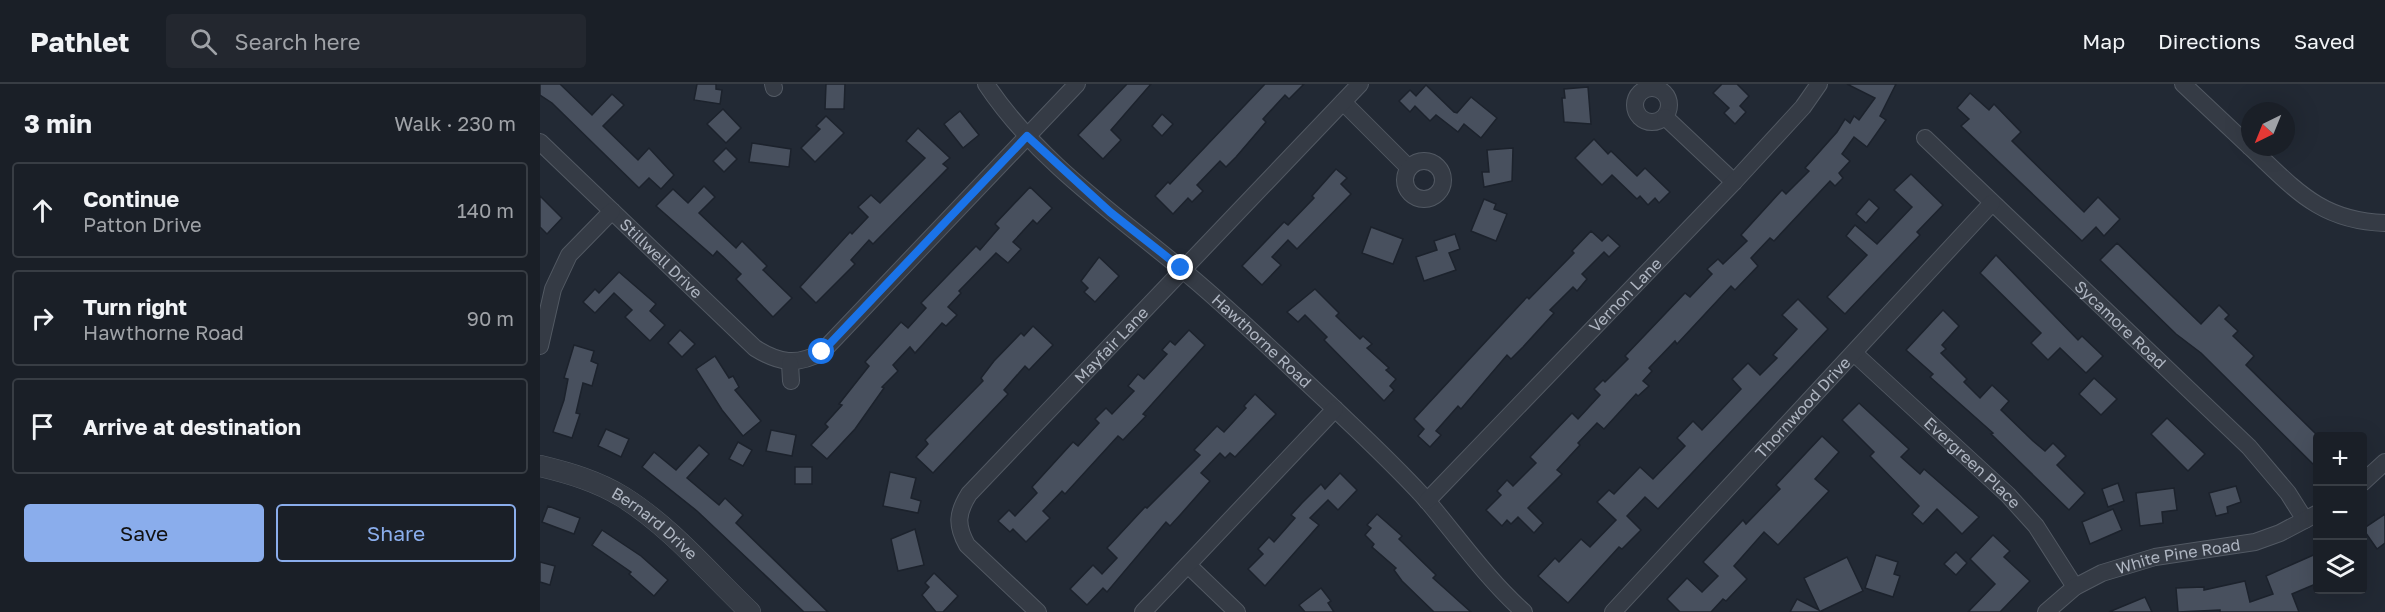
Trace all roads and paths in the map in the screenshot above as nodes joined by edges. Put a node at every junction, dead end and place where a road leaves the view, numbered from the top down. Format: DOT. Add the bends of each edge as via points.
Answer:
graph roads {
  1 [pos="986,84"];
  2 [pos="1077,84"];
  3 [pos="1360,84"];
  4 [pos="1819,84"];
  5 [pos="2183,84"];
  6 [pos="1343,102"];
  7 [pos="1665,117"];
  8 [pos="1027,136"];
  9 [pos="1925,138"];
  10 [pos="2241,139"];
  11 [pos="540,142"];
  12 [pos="2260,156"];
  13 [pos="1409,168"];
  14 [pos="1734,182"];
  15 [pos="1992,203"];
  16 [pos="612,211"];
  17 [pos="2385,223"];
  18 [pos="1181,268"];
  19 [pos="540,346"];
  20 [pos="1855,354"];
  21 [pos="790,363"];
  22 [pos="791,381"];
  23 [pos="1335,410"];
  24 [pos="2385,462"];
  25 [pos="540,466"];
  26 [pos="2367,478"];
  27 [pos="1427,501"];
  28 [pos="2311,517"];
  29 [pos="1188,565"];
  30 [pos="2075,587"];
  31 [pos="748,611"];
  32 [pos="1038,612"];
  33 [pos="1143,612"];
  34 [pos="1238,612"];
  35 [pos="1524,612"];
  36 [pos="1613,612"];
  37 [pos="2046,612"];
  1 -- 8 [label="street, Hawthorne Road"];
  2 -- 8 [label="street"];
  3 -- 6 [label="street, Mayfair Lane"];
  4 -- 14 [label="street, Vernon Lane"];
  5 -- 10 [label="street"];
  6 -- 13 [label="street"];
  6 -- 18 [label="street, Mayfair Lane"];
  7 -- 14 [label="street"];
  8 -- 18 [label="street, Hawthorne Road" via="1110,212"];
  8 -- 21 [label="street" via="822,352"];
  9 -- 15 [label="street, Sycamore Road"];
  11 -- 16 [label="street, Stillwell Drive"];
  12 -- 17 [label="street" via="2302,195 2326,211 2347,219"];
  14 -- 27 [label="street, Vernon Lane"];
  15 -- 20 [label="street, Thornwood Drive"];
  15 -- 28 [label="street, Sycamore Road" via="2249,447"];
  16 -- 19 [label="street" via="569,255 553,289"];
  16 -- 21 [label="street, Stillwell Drive" via="755,348 772,359"];
  18 -- 23 [label="street, Hawthorne Road"];
  18 -- 32 [label="street, Mayfair Lane" via="960,508 958,520 967,544"];
  20 -- 30 [label="street, Evergreen Place" via="2008,495 2036,526"];
  20 -- 36 [label="street, Thornwood Drive"];
  21 -- 22 [label="street"];
  23 -- 27 [label="street, Hawthorne Road"];
  23 -- 29 [label="street"];
  24 -- 26 [label="street"];
  25 -- 31 [label="street, Bernard Drive" via="578,475 622,496 663,527"];
  27 -- 35 [label="street, Hawthorne Road" via="1501,591"];
  28 -- 30 [label="street, White Pine Road" via="2255,542 2155,557"];
  29 -- 33 [label="street"];
  29 -- 34 [label="street"];
  30 -- 37 [label="street, White Pine Road"];
}
